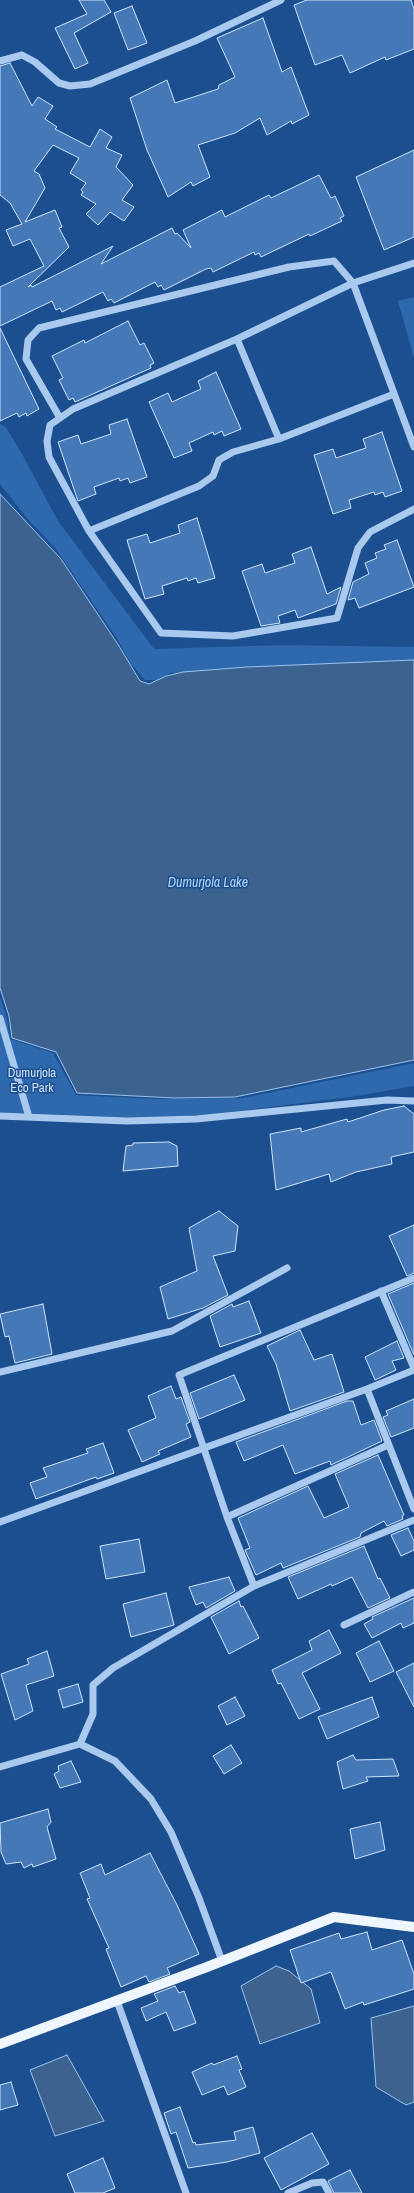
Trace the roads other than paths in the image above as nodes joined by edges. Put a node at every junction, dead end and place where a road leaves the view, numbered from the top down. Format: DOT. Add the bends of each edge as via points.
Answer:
graph roads {
  1 [pos="281,0"];
  2 [pos="0,61"];
  3 [pos="414,263"];
  4 [pos="352,283"];
  5 [pos="237,338"];
  6 [pos="394,394"];
  7 [pos="60,418"];
  8 [pos="279,439"];
  9 [pos="414,447"];
  10 [pos="414,509"];
  11 [pos="89,530"];
  12 [pos="0,1018"];
  13 [pos="414,1100"];
  14 [pos="0,1116"];
  15 [pos="29,1117"];
  16 [pos="287,1268"];
  17 [pos="414,1278"];
  18 [pos="380,1291"];
  19 [pos="414,1369"];
  20 [pos="0,1372"];
  21 [pos="367,1389"];
  22 [pos="388,1445"];
  23 [pos="204,1448"];
  24 [pos="414,1509"];
  25 [pos="227,1517"];
  26 [pos="414,1520"];
  27 [pos="0,1522"];
  28 [pos="254,1586"];
  29 [pos="414,1592"];
  30 [pos="344,1625"];
  31 [pos="80,1744"];
  32 [pos="0,1767"];
  33 [pos="414,1927"];
  34 [pos="222,1961"];
  35 [pos="117,2000"];
  36 [pos="0,2044"];
  37 [pos="186,2193"];
  38 [pos="288,2193"];
  39 [pos="329,2193"];
  1 -- 2 [label="street" via="195,41 90,84 70,86 59,83 35,62 22,55"];
  3 -- 4 [label="street"];
  4 -- 5 [label="street"];
  4 -- 6 [label="street"];
  4 -- 7 [label="street" via="334,261 288,267 39,328 28,340 26,360"];
  5 -- 7 [label="street" via="73,409"];
  5 -- 8 [label="street"];
  6 -- 8 [label="street"];
  6 -- 9 [label="street"];
  7 -- 11 [label="street" via="50,425 46,440 49,457"];
  8 -- 11 [label="street" via="233,452 218,460 213,476 198,486"];
  10 -- 11 [label="street" via="370,532 358,548 337,618 233,636 161,633"];
  12 -- 15 [label="street"];
  13 -- 15 [label="street" via="387,1100 196,1119 127,1121"];
  14 -- 15 [label="street"];
  16 -- 20 [label="street" via="172,1331"];
  17 -- 18 [label="street"];
  18 -- 19 [label="street"];
  18 -- 23 [label="street" via="179,1375"];
  19 -- 21 [label="street"];
  21 -- 22 [label="street"];
  21 -- 23 [label="street"];
  22 -- 24 [label="street"];
  22 -- 25 [label="street"];
  23 -- 25 [label="street"];
  23 -- 27 [label="street"];
  25 -- 28 [label="street"];
  26 -- 28 [label="street"];
  28 -- 31 [label="street" via="113,1668 93,1685 93,1714"];
  29 -- 30 [label="street"];
  31 -- 32 [label="street"];
  31 -- 34 [label="street" via="115,1761 151,1799 171,1832"];
  33 -- 34 [label="main road" via="334,1917"];
  34 -- 35 [label="main road"];
  35 -- 36 [label="main road"];
  35 -- 37 [label="street"];
  38 -- 39 [label="street" via="312,2183 323,2182"];
}
